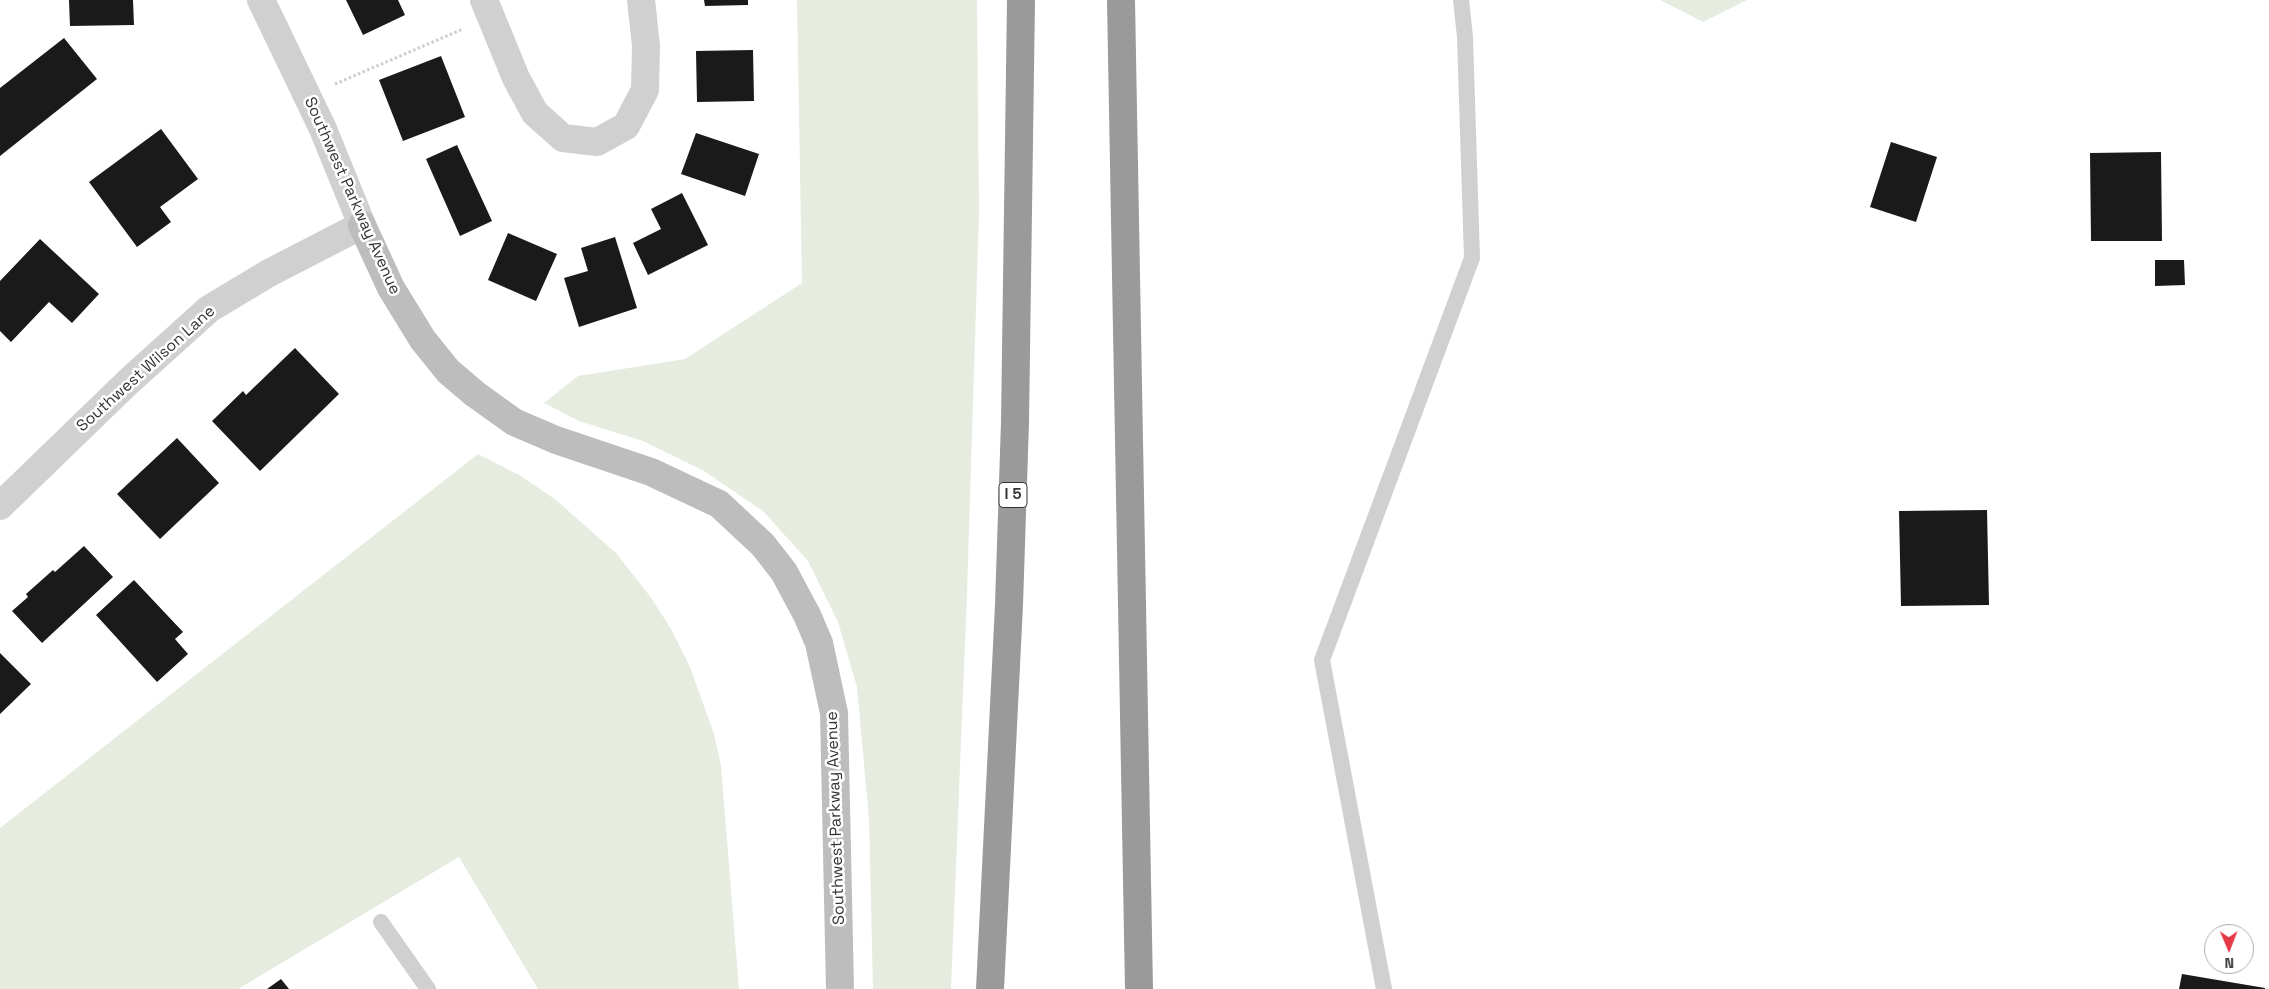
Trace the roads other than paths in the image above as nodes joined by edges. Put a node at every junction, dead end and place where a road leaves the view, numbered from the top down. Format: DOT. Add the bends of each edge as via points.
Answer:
graph roads {
  1 [pos="261,0"];
  2 [pos="641,0"];
  3 [pos="1021,0"];
  4 [pos="1121,0"];
  5 [pos="1460,0"];
  6 [pos="487,9"];
  7 [pos="362,225"];
  8 [pos="0,506"];
  9 [pos="381,922"];
  10 [pos="428,989"];
  11 [pos="840,989"];
  12 [pos="990,989"];
  13 [pos="1138,989"];
  14 [pos="1384,989"];
  1 -- 7 [label="street, Southwest Parkway Avenue" via="308,96"];
  2 -- 6 [label="street" via="646,46 645,90 626,126 596,142 563,138 535,113 516,78"];
  3 -- 12 [label="highway, I 5" via="1015,432"];
  4 -- 13 [label="highway"];
  5 -- 14 [label="lane" via="1465,37 1472,258 1322,660"];
  7 -- 8 [label="street, Southwest Wilson Lane" via="260,277 209,309"];
  7 -- 11 [label="street, Southwest Parkway Avenue" via="391,288 422,340 448,371 475,394 514,422 556,440 652,472 719,504 763,545 784,572 819,643 834,713"];
  9 -- 10 [label="lane"];
}
